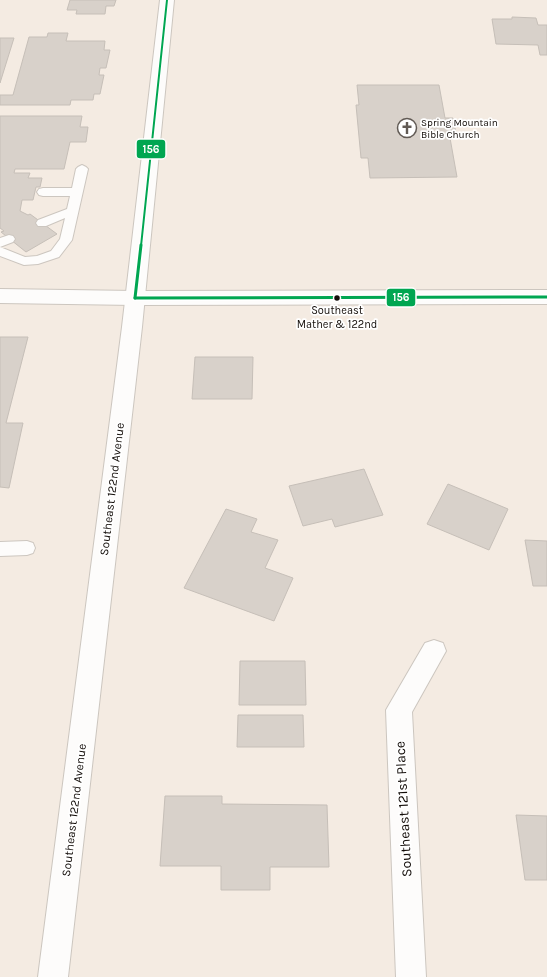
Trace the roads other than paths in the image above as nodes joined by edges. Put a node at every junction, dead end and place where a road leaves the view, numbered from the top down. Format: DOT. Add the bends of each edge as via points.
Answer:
graph roads {
  1 [pos="167,0"];
  2 [pos="82,169"];
  3 [pos="43,192"];
  4 [pos="77,192"];
  5 [pos="72,211"];
  6 [pos="42,223"];
  7 [pos="0,251"];
  8 [pos="0,296"];
  9 [pos="547,297"];
  10 [pos="135,298"];
  11 [pos="27,548"];
  12 [pos="0,549"];
  13 [pos="434,651"];
  14 [pos="54,977"];
  15 [pos="411,977"];
  1 -- 10 [label="main road, Southeast 122nd Avenue"];
  2 -- 4 [label="lane"];
  3 -- 4 [label="lane"];
  4 -- 5 [label="lane"];
  5 -- 6 [label="lane"];
  5 -- 7 [label="lane" via="66,240 55,254 38,260 24,260"];
  8 -- 10 [label="main road"];
  9 -- 10 [label="main road"];
  10 -- 14 [label="main road, Southeast 122nd Avenue"];
  11 -- 12 [label="lane"];
  13 -- 15 [label="main road, Southeast 121st Place" via="399,710"];
}
